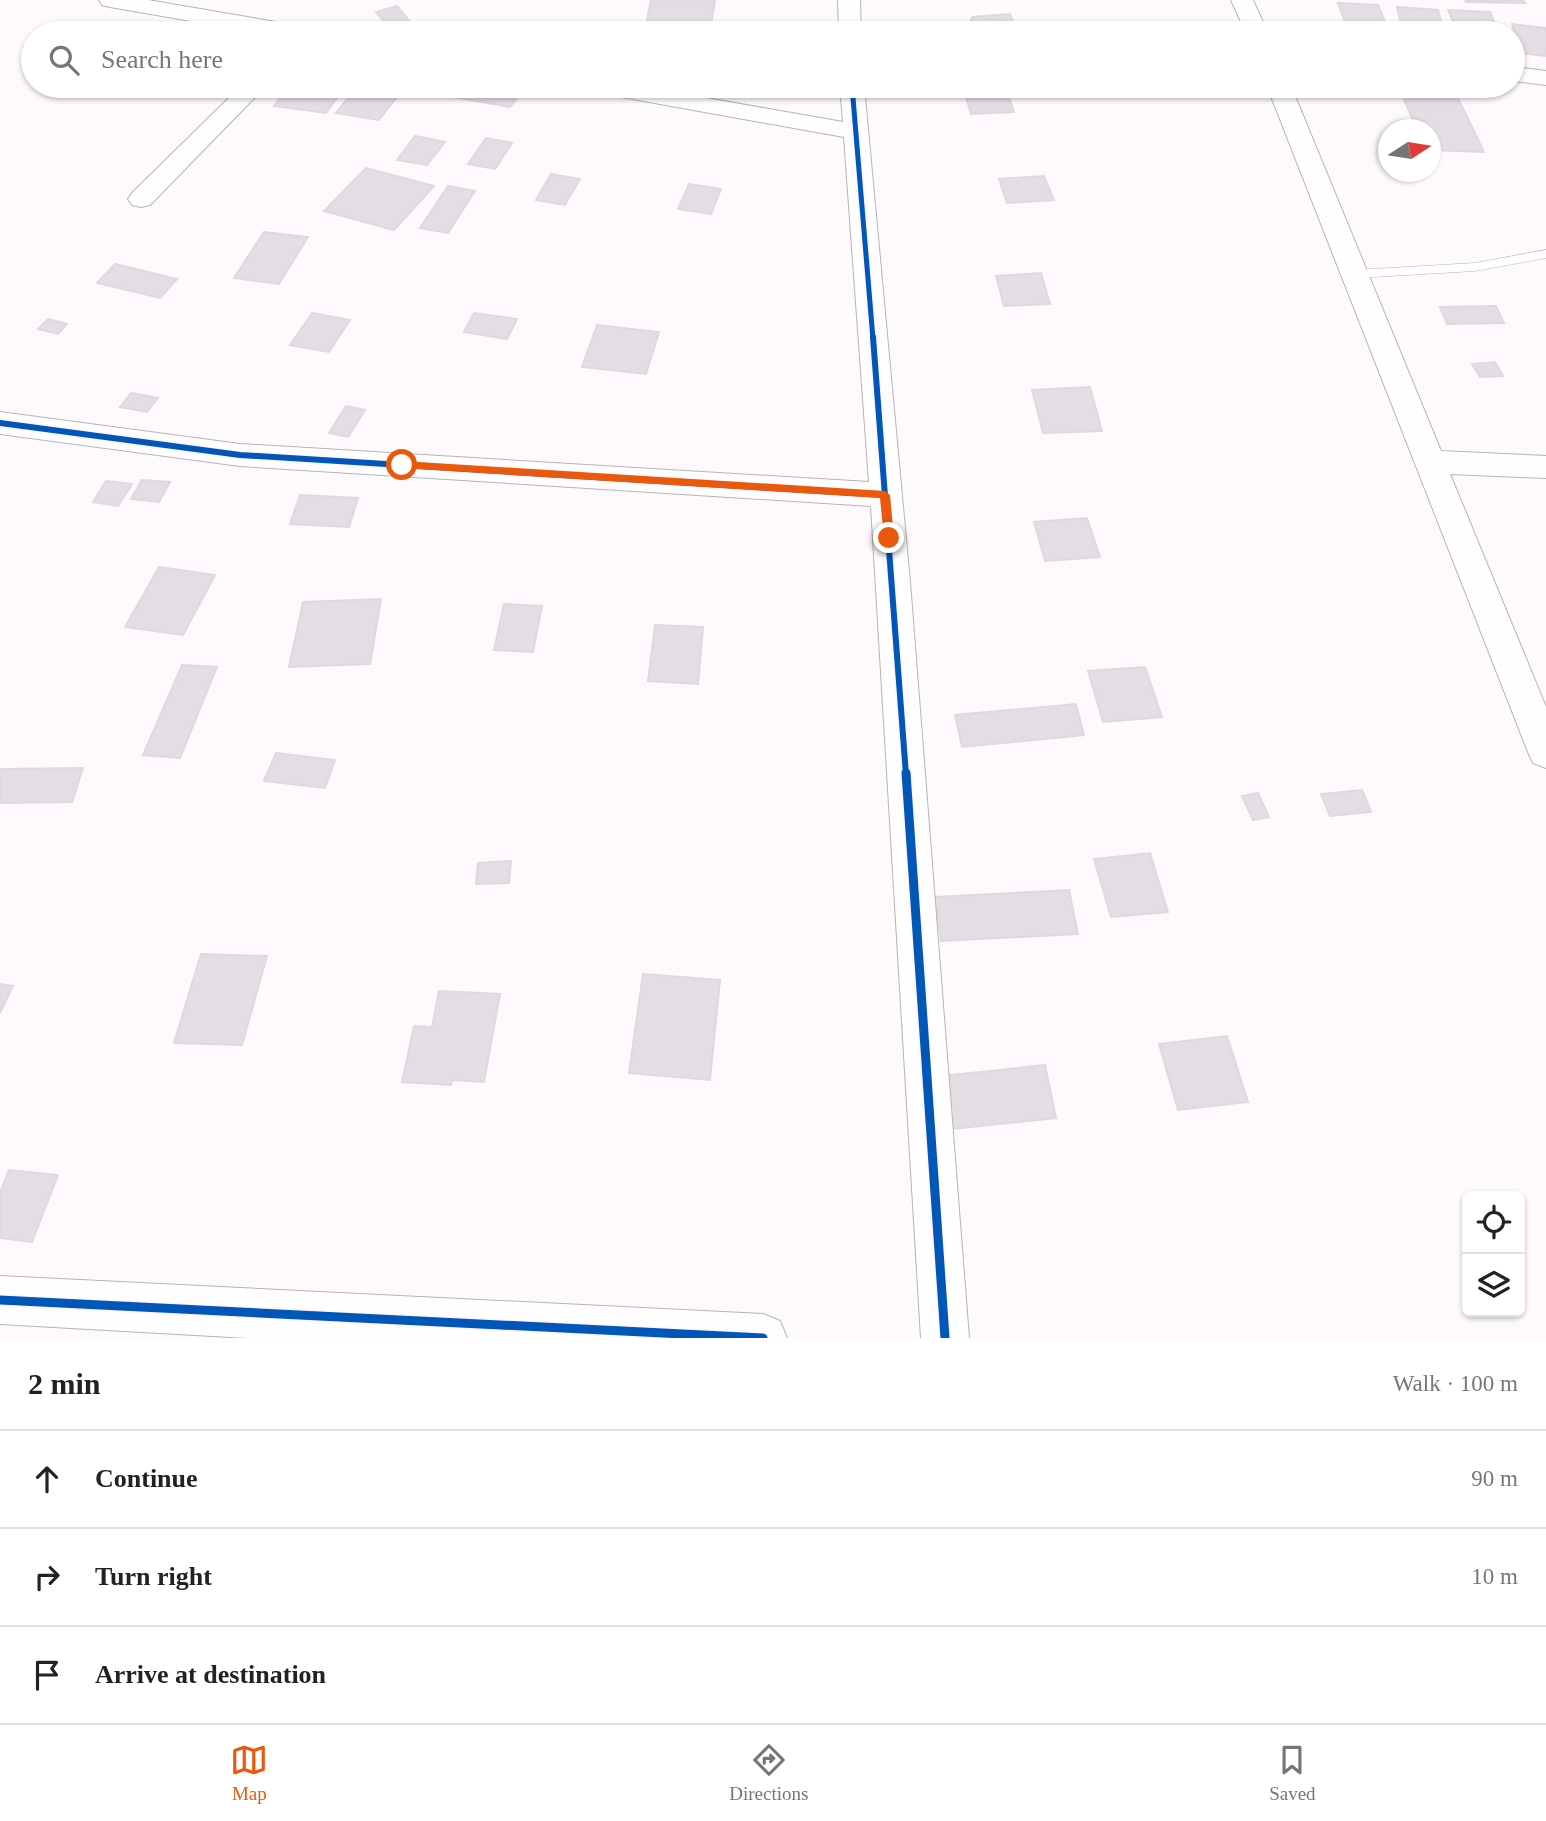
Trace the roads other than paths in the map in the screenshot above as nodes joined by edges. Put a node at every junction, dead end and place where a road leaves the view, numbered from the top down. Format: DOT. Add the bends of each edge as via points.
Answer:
graph roads {
  1 [pos="110,0"];
  2 [pos="849,0"];
  3 [pos="1242,0"];
  4 [pos="230,21"];
  5 [pos="850,21"];
  6 [pos="1252,21"];
  7 [pos="1525,75"];
  8 [pos="1546,78"];
  9 [pos="242,98"];
  10 [pos="666,98"];
  11 [pos="853,98"];
  12 [pos="1284,98"];
  13 [pos="854,131"];
  14 [pos="141,199"];
  15 [pos="1546,254"];
  16 [pos="1355,274"];
  17 [pos="0,423"];
  18 [pos="1429,462"];
  19 [pos="1546,467"];
  20 [pos="885,495"];
  21 [pos="1546,752"];
  22 [pos="0,1300"];
  23 [pos="763,1338"];
  24 [pos="945,1338"];
  1 -- 4 [label="street"];
  2 -- 5 [label="street"];
  3 -- 6 [label="street"];
  7 -- 8 [label="street"];
  9 -- 14 [label="street"];
  10 -- 13 [label="street"];
  11 -- 13 [label="street"];
  12 -- 16 [label="street"];
  13 -- 20 [label="street"];
  15 -- 16 [label="lane" via="1455,270"];
  16 -- 18 [label="street"];
  17 -- 20 [label="street" via="240,454"];
  18 -- 19 [label="street"];
  18 -- 21 [label="street"];
  20 -- 24 [label="street"];
  22 -- 23 [label="street"];
}
